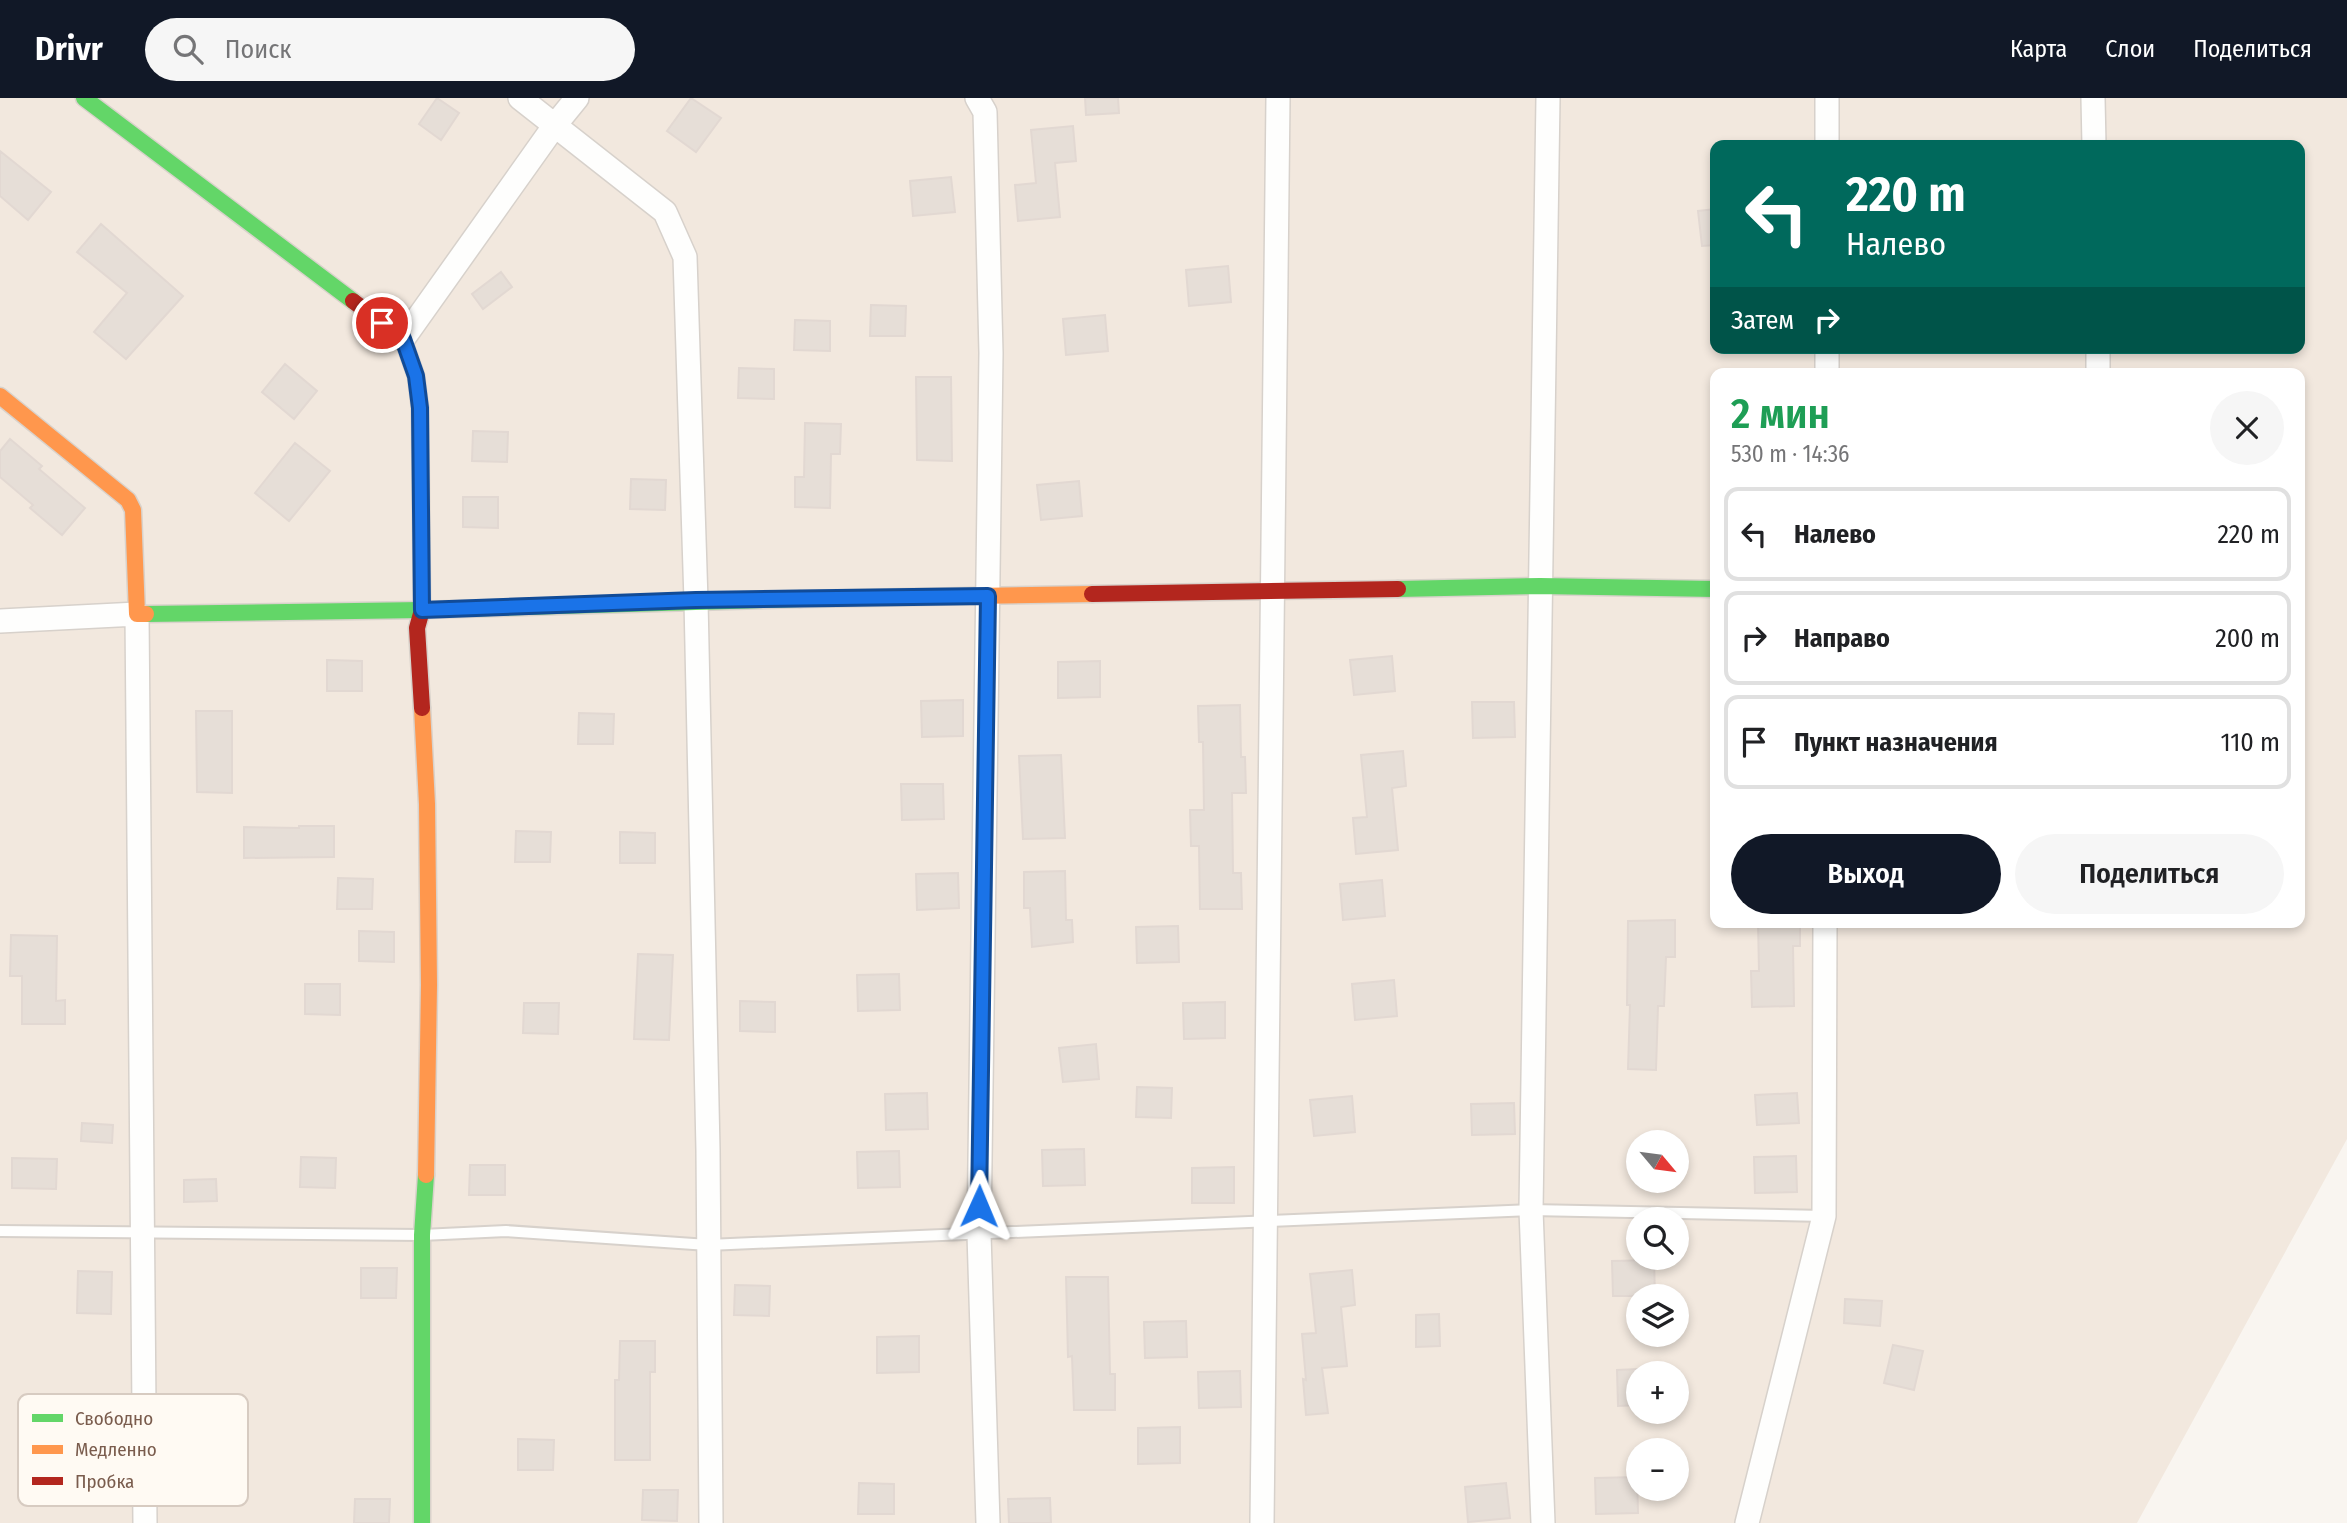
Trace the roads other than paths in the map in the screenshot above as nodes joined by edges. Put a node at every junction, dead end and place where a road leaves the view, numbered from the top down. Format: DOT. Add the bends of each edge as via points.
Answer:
graph roads {
  1 [pos="84,98"];
  2 [pos="520,98"];
  3 [pos="578,98"];
  4 [pos="977,98"];
  5 [pos="1278,98"];
  6 [pos="1548,98"];
  7 [pos="1827,98"];
  8 [pos="2093,98"];
  9 [pos="555,125"];
  10 [pos="1827,140"];
  11 [pos="2094,140"];
  12 [pos="403,339"];
  13 [pos="0,396"];
  14 [pos="1540,586"];
  15 [pos="1710,589"];
  16 [pos="1272,591"];
  17 [pos="988,596"];
  18 [pos="696,600"];
  19 [pos="422,610"];
  20 [pos="137,614"];
  21 [pos="0,621"];
  22 [pos="1825,928"];
  23 [pos="1531,1210"];
  24 [pos="1824,1216"];
  25 [pos="1265,1222"];
  26 [pos="0,1231"];
  27 [pos="141,1233"];
  28 [pos="979,1234"];
  29 [pos="422,1235"];
  30 [pos="708,1245"];
  31 [pos="143,1394"];
  32 [pos="422,1523"];
  33 [pos="710,1523"];
  34 [pos="988,1523"];
  35 [pos="1262,1523"];
  36 [pos="1543,1523"];
  37 [pos="1747,1523"];
  1 -- 12 [label="street"];
  2 -- 9 [label="street"];
  3 -- 9 [label="street"];
  4 -- 17 [label="street" via="985,112 991,339"];
  5 -- 16 [label="street"];
  6 -- 14 [label="street"];
  7 -- 10 [label="street"];
  8 -- 11 [label="street"];
  9 -- 12 [label="street"];
  9 -- 18 [label="street" via="665,212 685,257"];
  12 -- 19 [label="street" via="416,376 420,408"];
  13 -- 20 [label="street" via="128,500 133,510"];
  14 -- 15 [label="street"];
  14 -- 16 [label="street"];
  14 -- 23 [label="street"];
  16 -- 17 [label="street"];
  16 -- 25 [label="street"];
  17 -- 18 [label="street"];
  17 -- 28 [label="street"];
  18 -- 19 [label="street"];
  18 -- 30 [label="street"];
  19 -- 20 [label="street"];
  19 -- 29 [label="street" via="417,628 427,804 429,985"];
  20 -- 21 [label="street"];
  20 -- 27 [label="street"];
  22 -- 24 [label="street"];
  23 -- 24 [label="lane"];
  23 -- 25 [label="lane"];
  23 -- 36 [label="street"];
  24 -- 37 [label="street"];
  25 -- 28 [label="lane"];
  25 -- 35 [label="street"];
  26 -- 27 [label="lane"];
  27 -- 29 [label="lane"];
  27 -- 31 [label="street"];
  28 -- 30 [label="lane"];
  28 -- 34 [label="street"];
  29 -- 30 [label="lane" via="506,1231"];
  29 -- 32 [label="street"];
  30 -- 33 [label="street"];
}
